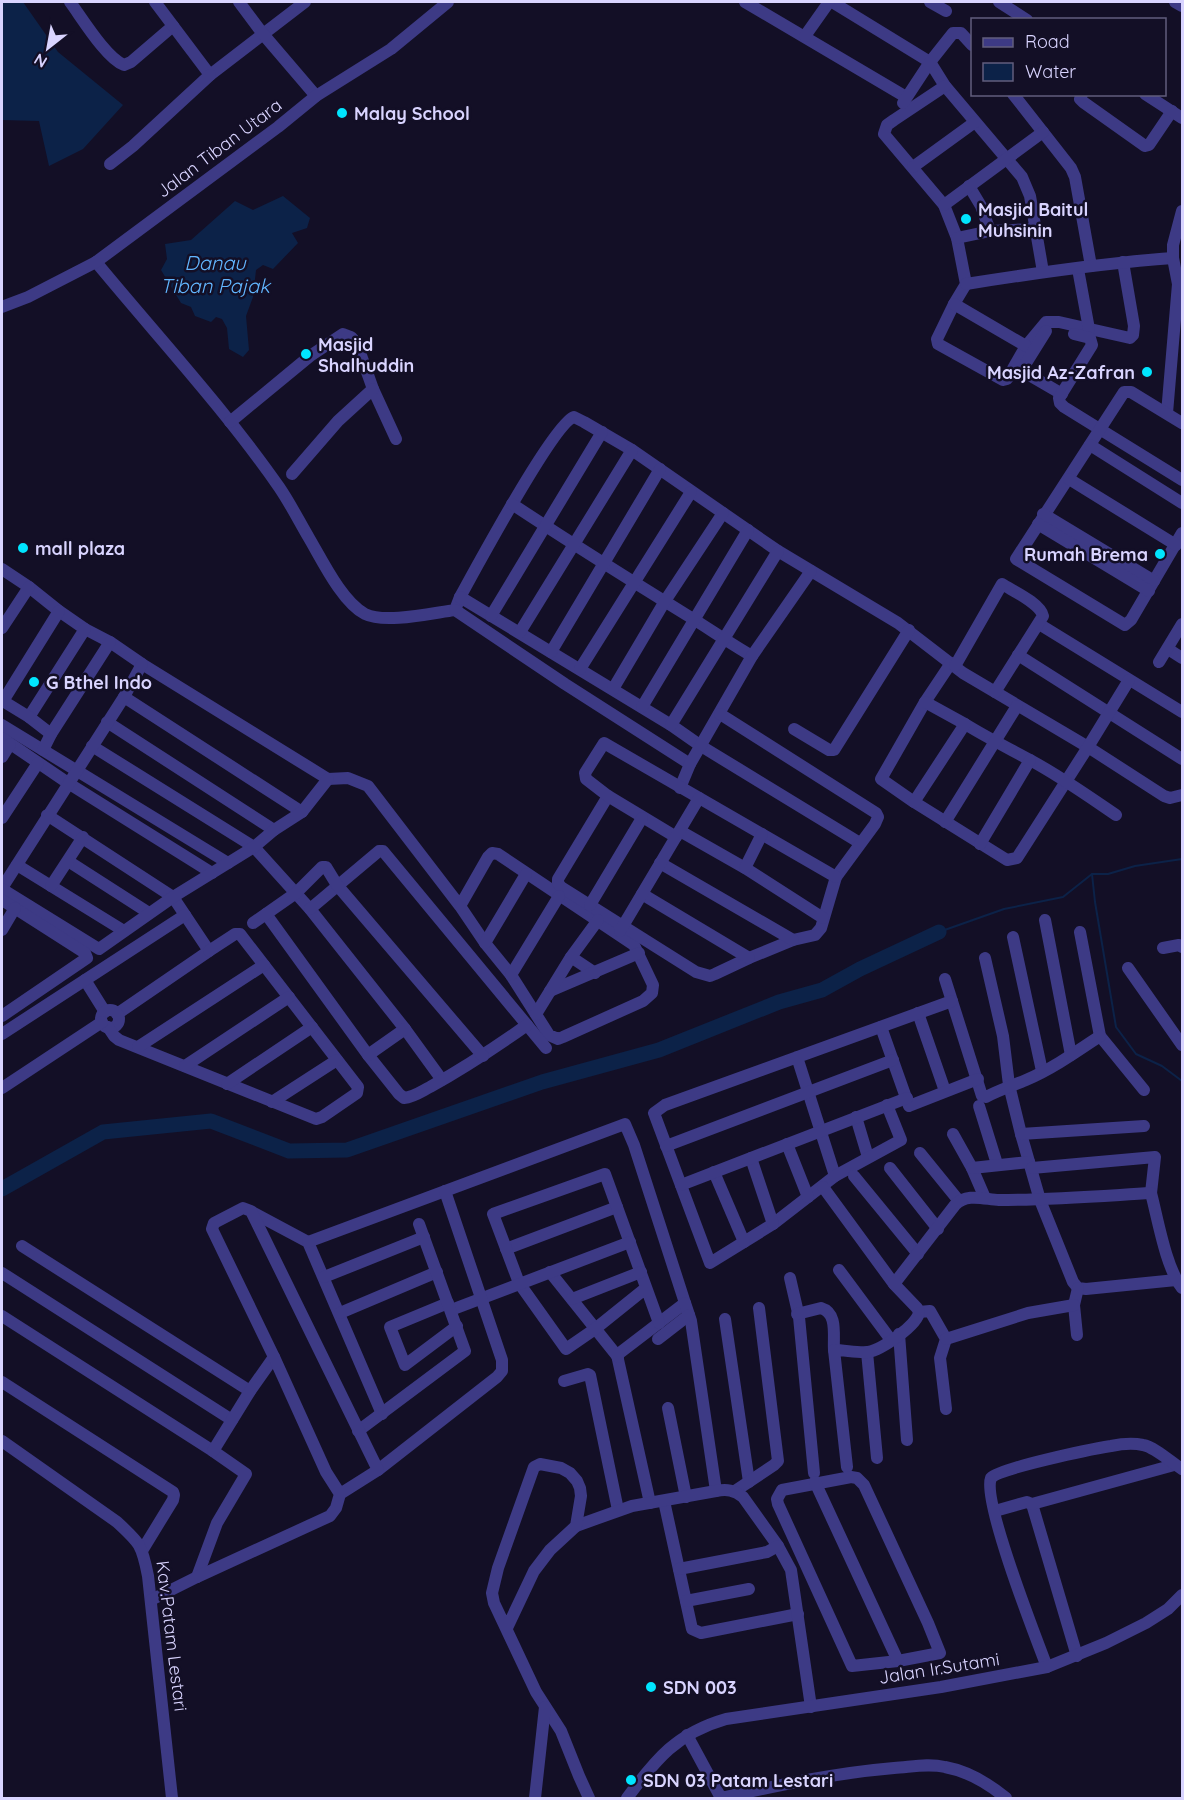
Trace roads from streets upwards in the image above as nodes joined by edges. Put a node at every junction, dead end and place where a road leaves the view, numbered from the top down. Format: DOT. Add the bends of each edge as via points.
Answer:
graph roads {
  1 [pos="70,2"];
  2 [pos="155,2"];
  3 [pos="239,2"];
  4 [pos="305,2"];
  5 [pos="448,2"];
  6 [pos="746,2"];
  7 [pos="831,2"];
  8 [pos="930,2"];
  9 [pos="999,2"];
  10 [pos="1175,2"];
  11 [pos="1182,6"];
  12 [pos="946,11"];
  13 [pos="1024,18"];
  14 [pos="173,26"];
  15 [pos="263,34"];
  16 [pos="805,36"];
  17 [pos="971,44"];
  18 [pos="930,62"];
  19 [pos="210,75"];
  20 [pos="945,86"];
  21 [pos="316,96"];
  22 [pos="1015,96"];
  23 [pos="1081,96"];
  24 [pos="1148,96"];
  25 [pos="906,97"];
  26 [pos="1177,115"];
  27 [pos="894,120"];
  28 [pos="975,122"];
  29 [pos="1043,132"];
  30 [pos="1007,159"];
  31 [pos="110,164"];
  32 [pos="913,167"];
  33 [pos="969,186"];
  34 [pos="944,205"];
  35 [pos="1182,211"];
  36 [pos="1036,229"];
  37 [pos="990,231"];
  38 [pos="957,238"];
  39 [pos="1173,258"];
  40 [pos="96,262"];
  41 [pos="1123,262"];
  42 [pos="1091,266"];
  43 [pos="1078,269"];
  44 [pos="1043,272"];
  45 [pos="1180,282"];
  46 [pos="966,285"];
  47 [pos="954,304"];
  48 [pos="2,307"];
  49 [pos="1089,329"];
  50 [pos="1026,346"];
  51 [pos="373,389"];
  52 [pos="1062,394"];
  53 [pos="1167,413"];
  54 [pos="1182,422"];
  55 [pos="230,423"];
  56 [pos="1101,428"];
  57 [pos="602,432"];
  58 [pos="396,439"];
  59 [pos="1089,445"];
  60 [pos="632,450"];
  61 [pos="660,468"];
  62 [pos="292,474"];
  63 [pos="1069,479"];
  64 [pos="1182,480"];
  65 [pos="691,492"];
  66 [pos="1182,503"];
  67 [pos="512,504"];
  68 [pos="723,513"];
  69 [pos="1041,519"];
  70 [pos="546,526"];
  71 [pos="748,530"];
  72 [pos="1179,539"];
  73 [pos="574,546"];
  74 [pos="778,551"];
  75 [pos="604,563"];
  76 [pos="2,569"];
  77 [pos="812,570"];
  78 [pos="633,582"];
  79 [pos="1152,586"];
  80 [pos="29,587"];
  81 [pos="460,597"];
  82 [pos="665,602"];
  83 [pos="455,610"];
  84 [pos="59,611"];
  85 [pos="491,616"];
  86 [pos="694,620"];
  87 [pos="3,624"];
  88 [pos="1039,624"];
  89 [pos="1182,624"];
  90 [pos="85,629"];
  91 [pos="909,630"];
  92 [pos="520,632"];
  93 [pos="724,640"];
  94 [pos="110,642"];
  95 [pos="1168,649"];
  96 [pos="551,652"];
  97 [pos="1018,655"];
  98 [pos="752,656"];
  99 [pos="1182,658"];
  100 [pos="1159,662"];
  101 [pos="142,664"];
  102 [pos="953,665"];
  103 [pos="580,669"];
  104 [pos="1129,680"];
  105 [pos="613,689"];
  106 [pos="995,693"];
  107 [pos="124,697"];
  108 [pos="926,702"];
  109 [pos="1017,706"];
  110 [pos="642,707"];
  111 [pos="1182,712"];
  112 [pos="1110,713"];
  113 [pos="720,714"];
  114 [pos="29,717"];
  115 [pos="107,722"];
  116 [pos="671,724"];
  117 [pos="965,724"];
  118 [pos="2,725"];
  119 [pos="794,729"];
  120 [pos="51,734"];
  121 [pos="6,741"];
  122 [pos="995,742"];
  123 [pos="92,746"];
  124 [pos="701,746"];
  125 [pos="1088,747"];
  126 [pos="43,750"];
  127 [pos="2,757"];
  128 [pos="1182,759"];
  129 [pos="1030,760"];
  130 [pos="38,763"];
  131 [pos="690,764"];
  132 [pos="75,771"];
  133 [pos="328,779"];
  134 [pos="1065,781"];
  135 [pos="68,783"];
  136 [pos="680,788"];
  137 [pos="1182,795"];
  138 [pos="608,796"];
  139 [pos="699,798"];
  140 [pos="914,802"];
  141 [pos="302,813"];
  142 [pos="47,815"];
  143 [pos="1116,815"];
  144 [pos="2,818"];
  145 [pos="642,818"];
  146 [pos="945,822"];
  147 [pos="274,830"];
  148 [pos="678,834"];
  149 [pos="762,834"];
  150 [pos="83,837"];
  151 [pos="860,843"];
  152 [pos="980,844"];
  153 [pos="254,847"];
  154 [pos="68,861"];
  155 [pos="228,863"];
  156 [pos="660,863"];
  157 [pos="17,865"];
  158 [pos="745,868"];
  159 [pos="212,873"];
  160 [pos="526,874"];
  161 [pos="836,877"];
  162 [pos="337,885"];
  163 [pos="51,886"];
  164 [pos="2,888"];
  165 [pos="296,893"];
  166 [pos="642,894"];
  167 [pos="559,896"];
  168 [pos="173,897"];
  169 [pos="2,900"];
  170 [pos="590,905"];
  171 [pos="460,906"];
  172 [pos="15,908"];
  173 [pos="310,909"];
  174 [pos="149,913"];
  175 [pos="266,914"];
  176 [pos="185,915"];
  177 [pos="823,918"];
  178 [pos="598,920"];
  179 [pos="1045,920"];
  180 [pos="253,922"];
  181 [pos="621,929"];
  182 [pos="2,930"];
  183 [pos="123,931"];
  184 [pos="1080,932"];
  185 [pos="1013,936"];
  186 [pos="793,940"];
  187 [pos="485,943"];
  188 [pos="1182,947"];
  189 [pos="1163,948"];
  190 [pos="209,951"];
  191 [pos="639,953"];
  192 [pos="571,957"];
  193 [pos="749,958"];
  194 [pos="985,958"];
  195 [pos="264,965"];
  196 [pos="1128,968"];
  197 [pos="595,973"];
  198 [pos="511,975"];
  199 [pos="945,979"];
  200 [pos="85,980"];
  201 [pos="550,991"];
  202 [pos="289,997"];
  203 [pos="952,1001"];
  204 [pos="536,1014"];
  205 [pos="918,1014"];
  206 [pos="2,1016"];
  207 [pos="108,1019"];
  208 [pos="527,1025"];
  209 [pos="312,1027"];
  210 [pos="881,1027"];
  211 [pos="405,1029"];
  212 [pos="2,1034"];
  213 [pos="1100,1036"];
  214 [pos="1182,1045"];
  215 [pos="138,1047"];
  216 [pos="546,1048"];
  217 [pos="368,1055"];
  218 [pos="1071,1055"];
  219 [pos="483,1056"];
  220 [pos="797,1057"];
  221 [pos="337,1060"];
  222 [pos="893,1060"];
  223 [pos="185,1066"];
  224 [pos="1042,1071"];
  225 [pos="978,1079"];
  226 [pos="442,1080"];
  227 [pos="227,1084"];
  228 [pos="1009,1085"];
  229 [pos="2,1088"];
  230 [pos="1144,1090"];
  231 [pos="945,1091"];
  232 [pos="808,1092"];
  233 [pos="906,1098"];
  234 [pos="272,1102"];
  235 [pos="887,1106"];
  236 [pos="979,1106"];
  237 [pos="856,1117"];
  238 [pos="1144,1126"];
  239 [pos="820,1131"];
  240 [pos="953,1134"];
  241 [pos="1021,1134"];
  242 [pos="787,1144"];
  243 [pos="666,1146"];
  244 [pos="920,1153"];
  245 [pos="868,1157"];
  246 [pos="751,1158"];
  247 [pos="997,1164"];
  248 [pos="1030,1165"];
  249 [pos="890,1168"];
  250 [pos="972,1168"];
  251 [pos="714,1172"];
  252 [pos="835,1176"];
  253 [pos="854,1176"];
  254 [pos="681,1185"];
  255 [pos="823,1187"];
  256 [pos="445,1191"];
  257 [pos="1151,1193"];
  258 [pos="808,1197"];
  259 [pos="985,1198"];
  260 [pos="1040,1200"];
  261 [pos="959,1201"];
  262 [pos="617,1207"];
  263 [pos="251,1211"];
  264 [pos="419,1224"];
  265 [pos="773,1224"];
  266 [pos="938,1228"];
  267 [pos="424,1237"];
  268 [pos="308,1242"];
  269 [pos="630,1242"];
  270 [pos="744,1242"];
  271 [pos="22,1246"];
  272 [pos="506,1249"];
  273 [pos="918,1254"];
  274 [pos="838,1270"];
  275 [pos="437,1272"];
  276 [pos="550,1272"];
  277 [pos="641,1272"];
  278 [pos="2,1273"];
  279 [pos="324,1277"];
  280 [pos="790,1278"];
  281 [pos="519,1282"];
  282 [pos="894,1284"];
  283 [pos="1180,1284"];
  284 [pos="646,1288"];
  285 [pos="1078,1288"];
  286 [pos="482,1299"];
  287 [pos="572,1299"];
  288 [pos="685,1303"];
  289 [pos="1074,1305"];
  290 [pos="450,1306"];
  291 [pos="759,1308"];
  292 [pos="919,1312"];
  293 [pos="340,1313"];
  294 [pos="797,1314"];
  295 [pos="689,1315"];
  296 [pos="2,1316"];
  297 [pos="725,1319"];
  298 [pos="659,1323"];
  299 [pos="457,1326"];
  300 [pos="595,1329"];
  301 [pos="1077,1335"];
  302 [pos="895,1337"];
  303 [pos="658,1339"];
  304 [pos="946,1339"];
  305 [pos="834,1350"];
  306 [pos="867,1352"];
  307 [pos="274,1357"];
  308 [pos="618,1357"];
  309 [pos="2,1382"];
  310 [pos="564,1382"];
  311 [pos="250,1391"];
  312 [pos="668,1408"];
  313 [pos="946,1409"];
  314 [pos="382,1414"];
  315 [pos="232,1420"];
  316 [pos="358,1431"];
  317 [pos="907,1440"];
  318 [pos="2,1441"];
  319 [pos="213,1451"];
  320 [pos="877,1458"];
  321 [pos="847,1467"];
  322 [pos="1178,1467"];
  323 [pos="378,1470"];
  324 [pos="814,1478"];
  325 [pos="749,1482"];
  326 [pos="716,1491"];
  327 [pos="735,1491"];
  328 [pos="340,1494"];
  329 [pos="686,1497"];
  330 [pos="664,1501"];
  331 [pos="651,1503"];
  332 [pos="1032,1504"];
  333 [pos="618,1510"];
  334 [pos="994,1511"];
  335 [pos="576,1526"];
  336 [pos="778,1546"];
  337 [pos="142,1549"];
  338 [pos="679,1569"];
  339 [pos="197,1577"];
  340 [pos="749,1590"];
  341 [pos="1182,1596"];
  342 [pos="151,1600"];
  343 [pos="686,1601"];
  344 [pos="798,1614"];
  345 [pos="507,1628"];
  346 [pos="1077,1656"];
  347 [pos="898,1661"];
  348 [pos="1047,1667"];
  349 [pos="545,1707"];
  350 [pos="811,1707"];
  351 [pos="687,1735"];
  352 [pos="172,1798"];
  353 [pos="535,1798"];
  354 [pos="589,1798"];
  355 [pos="627,1798"];
  356 [pos="721,1798"];
  357 [pos="1006,1798"];
  1 -- 14 [label="street" via="104,49 124,65"];
  2 -- 14 [label="street"];
  3 -- 15 [label="street"];
  4 -- 15 [label="street"];
  5 -- 21 [label="street, Jalan Tiban Utara" via="386,52"];
  6 -- 16 [label="street"];
  7 -- 16 [label="street"];
  7 -- 18 [label="street"];
  8 -- 12 [label="street"];
  9 -- 13 [label="street"];
  10 -- 11 [label="street"];
  14 -- 19 [label="street"];
  15 -- 19 [label="street"];
  15 -- 21 [label="street"];
  16 -- 25 [label="street"];
  17 -- 18 [label="street" via="955,32"];
  18 -- 20 [label="street"];
  18 -- 25 [label="street"];
  19 -- 31 [label="street"];
  20 -- 27 [label="street"];
  20 -- 28 [label="street"];
  21 -- 40 [label="street, Jalan Tiban Utara"];
  22 -- 29 [label="street"];
  23 -- 26 [label="street" via="1083,102 1145,146"];
  24 -- 26 [label="street"];
  25 -- 27 [label="street"];
  27 -- 32 [label="street" via="884,134"];
  28 -- 30 [label="street"];
  28 -- 32 [label="street"];
  29 -- 30 [label="street"];
  29 -- 42 [label="street" via="1075,177"];
  30 -- 33 [label="street"];
  30 -- 36 [label="street" via="1028,188"];
  32 -- 34 [label="street"];
  33 -- 34 [label="street"];
  33 -- 37 [label="street"];
  34 -- 38 [label="street"];
  35 -- 39 [label="street"];
  36 -- 37 [label="street"];
  36 -- 44 [label="street"];
  37 -- 38 [label="street"];
  38 -- 46 [label="street"];
  39 -- 41 [label="street"];
  39 -- 45 [label="street"];
  40 -- 48 [label="street, Jalan Tiban Utara"];
  40 -- 55 [label="street"];
  41 -- 42 [label="street"];
  41 -- 49 [label="street" via="1133,335 1127,339"];
  42 -- 43 [label="street"];
  43 -- 44 [label="street"];
  43 -- 49 [label="street"];
  44 -- 46 [label="street"];
  45 -- 53 [label="street"];
  46 -- 47 [label="street"];
  47 -- 50 [label="street"];
  47 -- 50 [label="street" via="938,344 1002,380 1007,379"];
  49 -- 50 [label="street" via="1048,321"];
  51 -- 55 [label="street" via="357,344 343,334 310,356"];
  51 -- 58 [label="street"];
  51 -- 62 [label="street" via="338,421"];
  52 -- 52 [label="street" via="1092,342 1087,336 1051,328 1024,370"];
  52 -- 56 [label="street" via="1059,400 1064,406"];
  53 -- 54 [label="street"];
  53 -- 56 [label="street" via="1131,392 1124,392"];
  55 -- 83 [label="street" via="280,488 326,567 354,606 383,619"];
  56 -- 59 [label="street"];
  56 -- 64 [label="street"];
  57 -- 60 [label="street"];
  57 -- 67 [label="street" via="571,417"];
  57 -- 70 [label="street"];
  59 -- 63 [label="street"];
  59 -- 66 [label="street"];
  60 -- 61 [label="street"];
  60 -- 73 [label="street"];
  61 -- 65 [label="street"];
  61 -- 75 [label="street"];
  63 -- 69 [label="street"];
  63 -- 72 [label="street"];
  65 -- 68 [label="street"];
  65 -- 78 [label="street"];
  67 -- 70 [label="street"];
  67 -- 81 [label="street"];
  68 -- 71 [label="street"];
  68 -- 82 [label="street"];
  69 -- 79 [label="street"];
  69 -- 79 [label="street" via="1016,559 1122,624 1128,624"];
  70 -- 73 [label="street"];
  70 -- 85 [label="street"];
  71 -- 74 [label="street"];
  71 -- 86 [label="street"];
  72 -- 79 [label="street"];
  73 -- 75 [label="street"];
  73 -- 92 [label="street"];
  74 -- 77 [label="street"];
  74 -- 93 [label="street"];
  75 -- 78 [label="street"];
  75 -- 96 [label="street"];
  76 -- 80 [label="street"];
  77 -- 91 [label="street"];
  77 -- 98 [label="street"];
  78 -- 82 [label="street"];
  78 -- 103 [label="street"];
  80 -- 84 [label="street"];
  80 -- 87 [label="street"];
  81 -- 83 [label="street"];
  81 -- 85 [label="street"];
  82 -- 86 [label="street"];
  82 -- 105 [label="street"];
  83 -- 131 [label="street"];
  84 -- 90 [label="street"];
  84 -- 114 [label="street" via="3,701"];
  85 -- 92 [label="street"];
  86 -- 93 [label="street"];
  86 -- 110 [label="street"];
  88 -- 97 [label="street"];
  88 -- 102 [label="street" via="1043,616 1039,608 1002,584"];
  88 -- 104 [label="street"];
  89 -- 95 [label="street"];
  90 -- 94 [label="street"];
  90 -- 114 [label="street"];
  91 -- 102 [label="street"];
  91 -- 119 [label="street" via="834,750"];
  92 -- 96 [label="street"];
  93 -- 98 [label="street"];
  93 -- 116 [label="street"];
  94 -- 101 [label="street"];
  94 -- 120 [label="street"];
  95 -- 99 [label="street"];
  95 -- 100 [label="street"];
  96 -- 103 [label="street"];
  97 -- 106 [label="street"];
  97 -- 112 [label="street"];
  98 -- 113 [label="street"];
  101 -- 107 [label="street"];
  101 -- 133 [label="street"];
  102 -- 106 [label="street"];
  102 -- 108 [label="street"];
  103 -- 105 [label="street"];
  104 -- 111 [label="street"];
  104 -- 112 [label="street"];
  105 -- 110 [label="street"];
  106 -- 109 [label="street"];
  107 -- 115 [label="street"];
  107 -- 141 [label="street"];
  108 -- 117 [label="street"];
  108 -- 140 [label="street" via="881,778"];
  109 -- 122 [label="street"];
  109 -- 125 [label="street"];
  110 -- 116 [label="street"];
  112 -- 125 [label="street"];
  112 -- 128 [label="street"];
  113 -- 124 [label="street"];
  113 -- 151 [label="street" via="876,813 878,820"];
  114 -- 120 [label="street"];
  115 -- 123 [label="street"];
  115 -- 147 [label="street"];
  116 -- 124 [label="street"];
  117 -- 122 [label="street"];
  117 -- 140 [label="street"];
  118 -- 126 [label="street"];
  120 -- 126 [label="street"];
  121 -- 127 [label="street"];
  121 -- 130 [label="street"];
  122 -- 129 [label="street"];
  122 -- 146 [label="street"];
  123 -- 132 [label="street"];
  123 -- 153 [label="street"];
  124 -- 131 [label="street"];
  124 -- 151 [label="street"];
  125 -- 134 [label="street"];
  125 -- 137 [label="street" via="1164,796"];
  126 -- 132 [label="street"];
  129 -- 134 [label="street"];
  129 -- 152 [label="street"];
  130 -- 135 [label="street"];
  130 -- 144 [label="street"];
  131 -- 136 [label="street"];
  132 -- 135 [label="street"];
  132 -- 155 [label="street"];
  133 -- 141 [label="street"];
  133 -- 171 [label="street" via="348,778 368,786"];
  134 -- 143 [label="street"];
  134 -- 152 [label="street" via="1017,858 1007,860"];
  135 -- 142 [label="street"];
  135 -- 159 [label="street"];
  136 -- 138 [label="street" via="604,743 585,776"];
  136 -- 139 [label="street"];
  138 -- 145 [label="street"];
  138 -- 170 [label="street" via="557,881"];
  139 -- 148 [label="street"];
  139 -- 149 [label="street"];
  140 -- 146 [label="street"];
  141 -- 147 [label="street"];
  142 -- 150 [label="street"];
  142 -- 157 [label="street"];
  145 -- 148 [label="street"];
  145 -- 170 [label="street"];
  146 -- 152 [label="street"];
  147 -- 153 [label="street"];
  148 -- 156 [label="street"];
  148 -- 158 [label="street"];
  149 -- 158 [label="street"];
  149 -- 161 [label="street"];
  150 -- 154 [label="street"];
  150 -- 168 [label="street"];
  151 -- 161 [label="street"];
  153 -- 155 [label="street"];
  153 -- 165 [label="street"];
  154 -- 163 [label="street"];
  154 -- 174 [label="street"];
  155 -- 159 [label="street"];
  156 -- 166 [label="street"];
  156 -- 186 [label="street"];
  157 -- 163 [label="street"];
  157 -- 164 [label="street"];
  158 -- 177 [label="street"];
  159 -- 168 [label="street"];
  160 -- 167 [label="street"];
  160 -- 171 [label="street" via="492,853"];
  160 -- 187 [label="street"];
  161 -- 177 [label="street"];
  162 -- 165 [label="street" via="324,867"];
  162 -- 173 [label="street"];
  162 -- 208 [label="street" via="383,850"];
  162 -- 219 [label="street"];
  163 -- 183 [label="street"];
  164 -- 183 [label="street" via="99,949"];
  165 -- 173 [label="street"];
  165 -- 175 [label="street"];
  166 -- 181 [label="street"];
  166 -- 193 [label="street"];
  167 -- 178 [label="street"];
  167 -- 198 [label="street"];
  168 -- 174 [label="street"];
  168 -- 176 [label="street"];
  169 -- 172 [label="street"];
  170 -- 181 [label="street"];
  171 -- 187 [label="street"];
  172 -- 182 [label="street"];
  172 -- 206 [label="street" via="87,958"];
  173 -- 211 [label="street"];
  174 -- 183 [label="street"];
  175 -- 180 [label="street"];
  175 -- 217 [label="street"];
  176 -- 190 [label="street"];
  176 -- 200 [label="street"];
  177 -- 186 [label="street" via="818,933"];
  178 -- 181 [label="street"];
  178 -- 192 [label="street"];
  179 -- 218 [label="street"];
  181 -- 191 [label="street"];
  181 -- 193 [label="street" via="706,976"];
  184 -- 213 [label="street"];
  185 -- 224 [label="street"];
  186 -- 193 [label="street"];
  187 -- 198 [label="street"];
  188 -- 189 [label="street"];
  190 -- 195 [label="street" via="239,933"];
  190 -- 207 [label="street"];
  191 -- 197 [label="street"];
  191 -- 204 [label="street" via="653,985 652,993 643,1001 558,1039 546,1032"];
  192 -- 197 [label="street"];
  192 -- 201 [label="street"];
  194 -- 228 [label="street" via="1003,1036"];
  195 -- 202 [label="street"];
  195 -- 215 [label="street"];
  196 -- 214 [label="street"];
  197 -- 201 [label="street"];
  198 -- 204 [label="street"];
  199 -- 203 [label="street"];
  200 -- 207 [label="street"];
  200 -- 212 [label="street"];
  201 -- 204 [label="street"];
  202 -- 209 [label="street"];
  202 -- 223 [label="street"];
  203 -- 205 [label="street"];
  203 -- 225 [label="street"];
  205 -- 210 [label="street"];
  205 -- 231 [label="street"];
  207 -- 215 [label="street" via="116,1038"];
  207 -- 229 [label="street"];
  208 -- 216 [label="street"];
  208 -- 219 [label="street"];
  209 -- 221 [label="street"];
  209 -- 227 [label="street"];
  210 -- 220 [label="street"];
  210 -- 222 [label="street"];
  211 -- 217 [label="street"];
  211 -- 226 [label="street"];
  213 -- 218 [label="street"];
  213 -- 230 [label="street"];
  215 -- 223 [label="street"];
  217 -- 226 [label="street" via="405,1098"];
  218 -- 224 [label="street"];
  219 -- 226 [label="street"];
  220 -- 232 [label="street"];
  220 -- 243 [label="street" via="665,1105 654,1113"];
  221 -- 234 [label="street"];
  221 -- 234 [label="street" via="359,1090 322,1117 316,1119"];
  222 -- 232 [label="street"];
  222 -- 233 [label="street"];
  223 -- 227 [label="street"];
  224 -- 228 [label="street"];
  225 -- 228 [label="street" via="982,1096 986,1097"];
  225 -- 231 [label="street"];
  227 -- 234 [label="street"];
  228 -- 241 [label="street"];
  231 -- 233 [label="street" via="909,1106"];
  232 -- 239 [label="street"];
  232 -- 243 [label="street"];
  233 -- 235 [label="street"];
  235 -- 237 [label="street"];
  235 -- 245 [label="street" via="901,1140"];
  236 -- 247 [label="street"];
  237 -- 239 [label="street"];
  237 -- 245 [label="street"];
  238 -- 241 [label="street"];
  239 -- 242 [label="street"];
  239 -- 252 [label="street"];
  240 -- 250 [label="street"];
  241 -- 248 [label="street"];
  242 -- 246 [label="street"];
  242 -- 258 [label="street"];
  243 -- 254 [label="street"];
  244 -- 261 [label="street"];
  245 -- 252 [label="street"];
  246 -- 251 [label="street"];
  246 -- 265 [label="street"];
  247 -- 248 [label="street"];
  247 -- 250 [label="street"];
  248 -- 257 [label="street" via="1155,1157"];
  248 -- 260 [label="street"];
  249 -- 266 [label="street"];
  250 -- 259 [label="street"];
  251 -- 254 [label="street"];
  251 -- 270 [label="street"];
  252 -- 255 [label="street"];
  253 -- 273 [label="street"];
  254 -- 270 [label="street" via="710,1263"];
  255 -- 258 [label="street"];
  255 -- 282 [label="street"];
  256 -- 268 [label="street"];
  256 -- 286 [label="street"];
  256 -- 288 [label="street" via="626,1124"];
  257 -- 260 [label="street"];
  257 -- 283 [label="street" via="1163,1241"];
  258 -- 265 [label="street"];
  259 -- 260 [label="street"];
  259 -- 261 [label="street"];
  260 -- 285 [label="street" via="1072,1282"];
  261 -- 266 [label="street"];
  262 -- 269 [label="street"];
  262 -- 272 [label="street"];
  262 -- 272 [label="street" via="605,1174 493,1214"];
  263 -- 268 [label="street"];
  263 -- 307 [label="street" via="243,1208 214,1223 212,1229"];
  263 -- 316 [label="street"];
  264 -- 267 [label="street"];
  265 -- 270 [label="street"];
  266 -- 273 [label="street"];
  267 -- 275 [label="street"];
  267 -- 279 [label="street"];
  268 -- 279 [label="street"];
  269 -- 276 [label="street"];
  269 -- 277 [label="street"];
  271 -- 311 [label="street"];
  272 -- 281 [label="street"];
  273 -- 282 [label="street"];
  274 -- 302 [label="street"];
  275 -- 290 [label="street"];
  275 -- 293 [label="street"];
  276 -- 281 [label="street"];
  276 -- 287 [label="street"];
  277 -- 284 [label="street"];
  277 -- 287 [label="street"];
  278 -- 315 [label="street"];
  279 -- 293 [label="street"];
  280 -- 294 [label="street"];
  281 -- 286 [label="street"];
  281 -- 300 [label="street" via="566,1349"];
  282 -- 292 [label="street"];
  283 -- 285 [label="street"];
  284 -- 298 [label="street"];
  284 -- 300 [label="street"];
  285 -- 289 [label="street"];
  286 -- 290 [label="street"];
  286 -- 323 [label="street" via="502,1359 502,1371"];
  287 -- 300 [label="street"];
  288 -- 295 [label="street"];
  288 -- 298 [label="street"];
  289 -- 301 [label="street"];
  289 -- 304 [label="street" via="1028,1313"];
  290 -- 299 [label="street"];
  290 -- 299 [label="street" via="390,1327 405,1365"];
  291 -- 325 [label="street" via="778,1461"];
  292 -- 302 [label="street" via="916,1320"];
  292 -- 304 [label="street" via="930,1311"];
  293 -- 314 [label="street"];
  294 -- 305 [label="street" via="821,1308 830,1314"];
  294 -- 324 [label="street"];
  295 -- 303 [label="street"];
  295 -- 326 [label="street"];
  296 -- 319 [label="street"];
  297 -- 325 [label="street"];
  298 -- 308 [label="street"];
  299 -- 314 [label="street" via="465,1351"];
  300 -- 308 [label="street"];
  302 -- 306 [label="street"];
  302 -- 317 [label="street"];
  304 -- 313 [label="street" via="940,1359"];
  305 -- 306 [label="street"];
  305 -- 321 [label="street"];
  306 -- 320 [label="street"];
  307 -- 311 [label="street"];
  307 -- 328 [label="street" via="326,1472"];
  308 -- 331 [label="street"];
  309 -- 337 [label="street" via="173,1492 174,1500"];
  310 -- 333 [label="street" via="590,1375"];
  311 -- 315 [label="street"];
  312 -- 329 [label="street"];
  314 -- 316 [label="street"];
  315 -- 319 [label="street"];
  316 -- 323 [label="street"];
  318 -- 337 [label="street, Kav.Patam Lestari" via="117,1522"];
  319 -- 339 [label="street" via="246,1474 217,1523"];
  322 -- 332 [label="street"];
  322 -- 334 [label="street" via="1146,1445 1126,1444 1059,1457 994,1475 989,1482"];
  323 -- 328 [label="street"];
  324 -- 347 [label="street"];
  324 -- 347 [label="street" via="782,1490 778,1504 852,1666"];
  324 -- 347 [label="street" via="851,1477 861,1481 918,1602 940,1653"];
  325 -- 327 [label="street"];
  326 -- 327 [label="street"];
  326 -- 329 [label="street"];
  327 -- 336 [label="street"];
  328 -- 339 [label="street" via="330,1516"];
  329 -- 330 [label="street"];
  330 -- 331 [label="street"];
  330 -- 338 [label="street"];
  331 -- 333 [label="street"];
  332 -- 334 [label="street"];
  332 -- 346 [label="street"];
  333 -- 335 [label="street"];
  334 -- 348 [label="street"];
  335 -- 345 [label="street" via="534,1571"];
  335 -- 345 [label="street" via="581,1496 577,1481 561,1468 536,1465 492,1593"];
  336 -- 338 [label="street" via="767,1552"];
  336 -- 344 [label="street" via="791,1570"];
  337 -- 342 [label="street, Kav.Patam Lestari"];
  338 -- 343 [label="street"];
  339 -- 342 [label="street"];
  340 -- 343 [label="street"];
  341 -- 346 [label="street, Jalan Ir.Sutami" via="1146,1623"];
  342 -- 352 [label="street, Kav.Patam Lestari"];
  343 -- 344 [label="street" via="692,1629 700,1633"];
  344 -- 350 [label="street"];
  345 -- 349 [label="street"];
  346 -- 348 [label="street, Jalan Ir.Sutami"];
  348 -- 350 [label="street, Jalan Ir.Sutami"];
  349 -- 353 [label="street"];
  349 -- 354 [label="street" via="561,1731"];
  350 -- 351 [label="street, Jalan Ir.Sutami" via="726,1719"];
  351 -- 355 [label="street, Jalan Ir.Sutami" via="657,1760"];
  351 -- 356 [label="street"];
  356 -- 357 [label="street" via="858,1771 928,1765 970,1776"];
}
